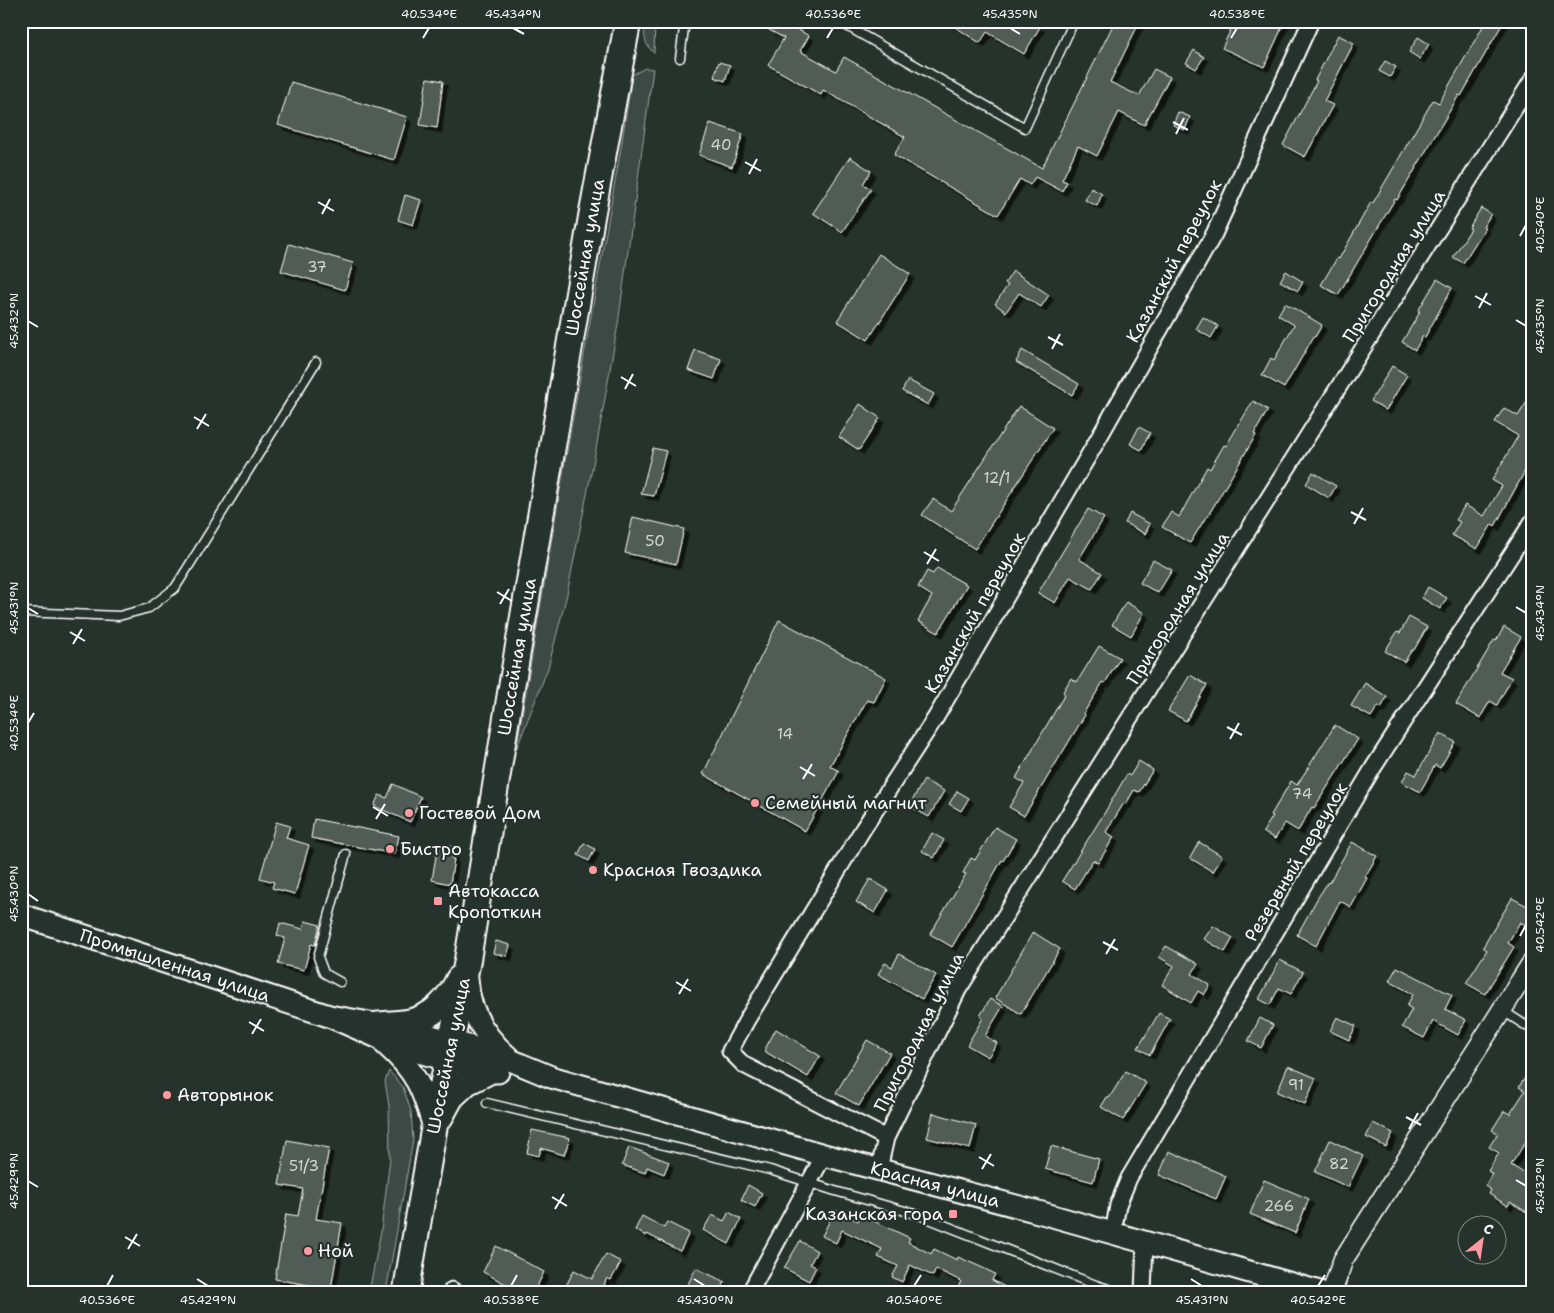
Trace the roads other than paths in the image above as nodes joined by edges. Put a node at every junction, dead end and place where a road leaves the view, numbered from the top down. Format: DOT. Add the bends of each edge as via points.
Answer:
graph roads {
  1 [pos="628,21"];
  2 [pos="685,21"];
  3 [pos="838,21"];
  4 [pos="1074,21"];
  5 [pos="1311,21"];
  6 [pos="680,58"];
  7 [pos="1533,79"];
  8 [pos="316,362"];
  9 [pos="1533,521"];
  10 [pos="21,612"];
  11 [pos="346,854"];
  12 [pos="21,915"];
  13 [pos="1533,961"];
  14 [pos="467,964"];
  15 [pos="340,982"];
  16 [pos="1501,1010"];
  17 [pos="329,1016"];
  18 [pos="377,1030"];
  19 [pos="1533,1030"];
  20 [pos="448,1050"];
  21 [pos="514,1062"];
  22 [pos="489,1071"];
  23 [pos="551,1077"];
  24 [pos="487,1103"];
  25 [pos="434,1128"];
  26 [pos="886,1138"];
  27 [pos="824,1155"];
  28 [pos="879,1170"];
  29 [pos="809,1184"];
  30 [pos="1113,1233"];
  31 [pos="1145,1242"];
  32 [pos="406,1292"];
  33 [pos="750,1292"];
  34 [pos="1118,1292"];
  35 [pos="1142,1292"];
  36 [pos="1320,1292"];
  37 [pos="1332,1292"];
  1 -- 14 [label="highway, Шоссейная улица" via="592,214"];
  2 -- 6 [label="lane"];
  3 -- 4 [label="lane" via="1025,128"];
  5 -- 26 [label="street, Казанский переулок" via="1214,234 1112,415 950,695 863,829 730,1051 744,1065"];
  7 -- 26 [label="street, Пригородная улица" via="958,990"];
  8 -- 10 [label="lane" via="175,588 149,608 119,616"];
  9 -- 30 [label="street, Резервный переулок" via="1373,768 1130,1178 1118,1205"];
  11 -- 15 [label="lane" via="318,957 324,973"];
  12 -- 17 [label="main road, Промышленная улица"];
  13 -- 16 [label="street"];
  14 -- 18 [label="highway" via="454,992 426,1016"];
  14 -- 20 [label="highway, Шоссейная улица"];
  14 -- 21 [label="main road" via="468,993 473,1011 496,1046"];
  16 -- 19 [label="lane"];
  16 -- 37 [label="street" via="1342,1260"];
  17 -- 18 [label="main road, Красная улица"];
  18 -- 20 [label="main road, Красная улица" via="405,1029"];
  18 -- 25 [label="main road" via="413,1073 426,1097"];
  20 -- 21 [label="main road, Красная улица" via="493,1053"];
  20 -- 22 [label="main road, Красная улица"];
  20 -- 25 [label="highway, Шоссейная улица"];
  21 -- 23 [label="main road, Красная улица"];
  22 -- 23 [label="main road, Красная улица"];
  22 -- 25 [label="highway" via="467,1082 451,1097"];
  23 -- 27 [label="main road, Красная улица"];
  24 -- 29 [label="lane" via="770,1170"];
  25 -- 32 [label="highway, Шоссейная улица"];
  26 -- 28 [label="street, Пригородная улица"];
  27 -- 28 [label="main road, Красная улица"];
  27 -- 29 [label="street"];
  28 -- 30 [label="main road, Красная улица"];
  29 -- 33 [label="street"];
  29 -- 34 [label="lane" via="919,1215"];
  30 -- 31 [label="main road, Красная улица"];
  31 -- 35 [label="street"];
  31 -- 36 [label="main road, Красная улица"];
}
